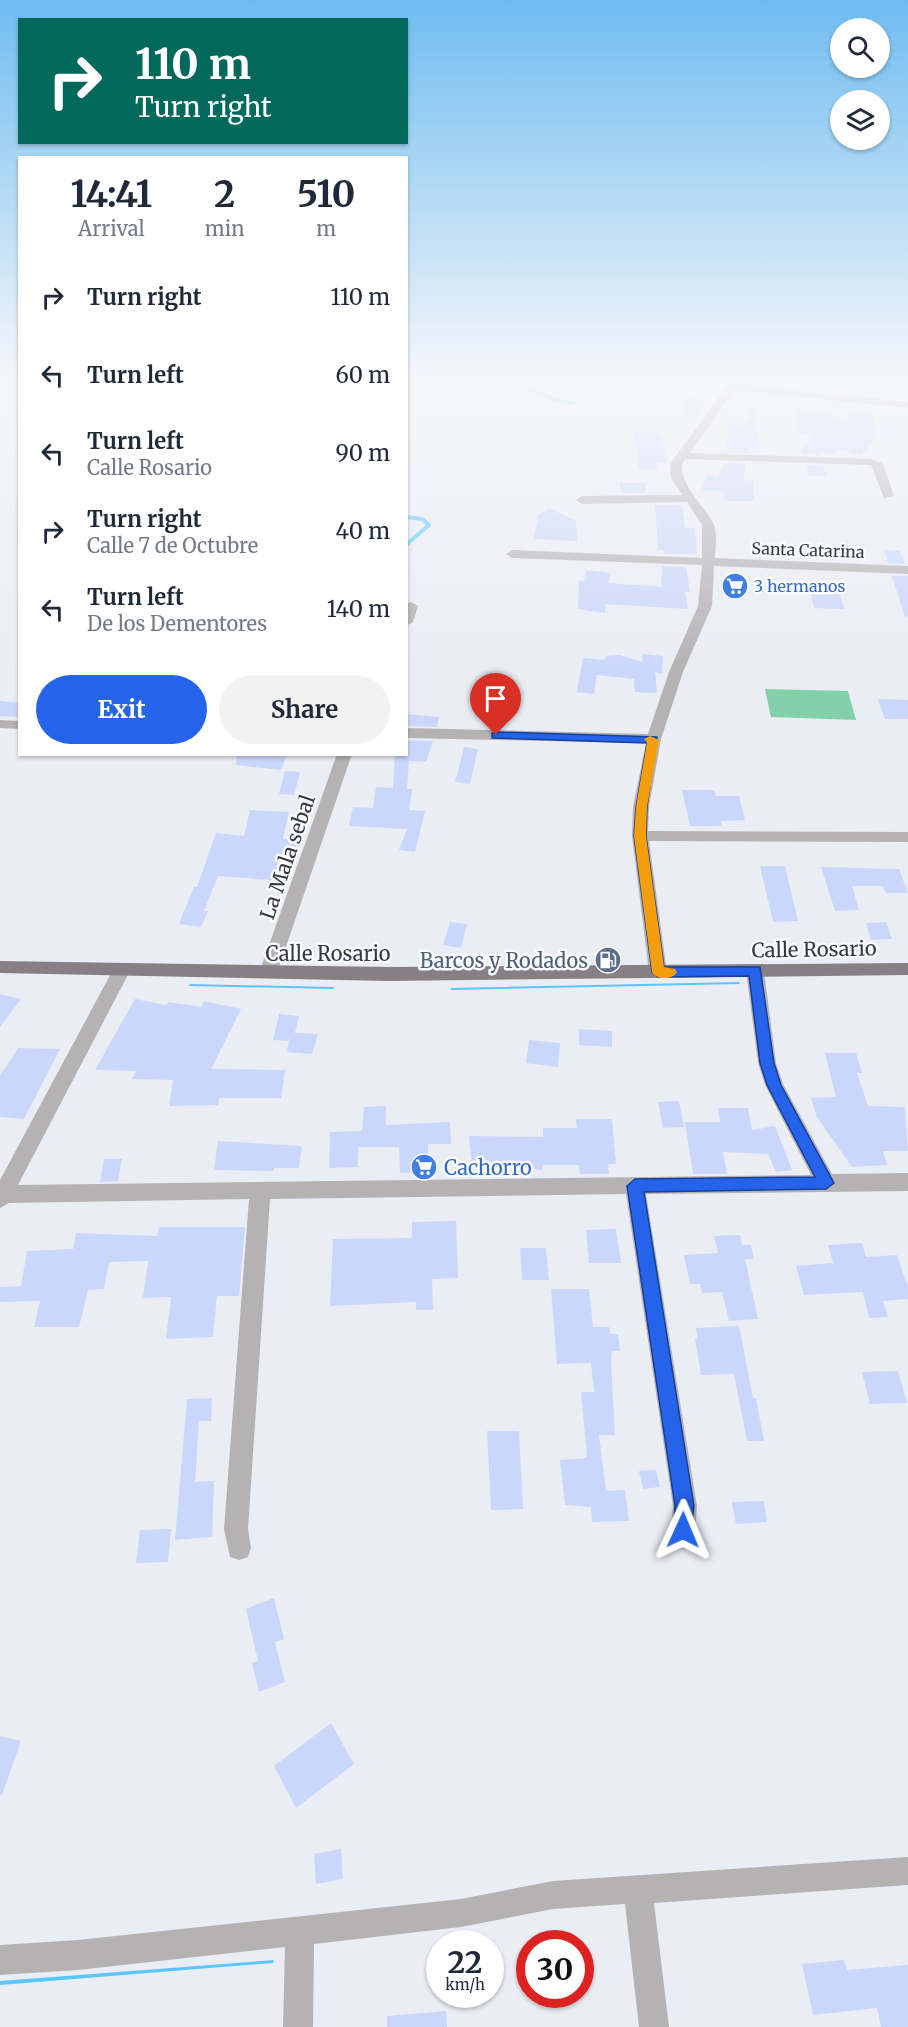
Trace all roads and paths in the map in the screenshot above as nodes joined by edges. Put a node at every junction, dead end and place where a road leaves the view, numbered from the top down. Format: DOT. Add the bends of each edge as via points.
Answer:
graph roads {
  1 [pos="677,478"];
  2 [pos="882,478"];
  3 [pos="888,496"];
  4 [pos="690,498"];
  5 [pos="582,501"];
  6 [pos="512,554"];
  7 [pos="707,562"];
  8 [pos="908,570"];
  9 [pos="411,606"];
  10 [pos="408,616"];
  11 [pos="0,724"];
  12 [pos="18,725"];
  13 [pos="408,733"];
  14 [pos="654,740"];
  15 [pos="344,756"];
  16 [pos="640,836"];
  17 [pos="908,837"];
  18 [pos="0,967"];
  19 [pos="122,969"];
  20 [pos="908,969"];
  21 [pos="755,971"];
  22 [pos="658,972"];
  23 [pos="268,973"];
  24 [pos="908,1182"];
  25 [pos="826,1183"];
  26 [pos="635,1186"];
  27 [pos="260,1191"];
  28 [pos="1,1197"];
  29 [pos="683,1530"];
  30 [pos="239,1548"];
  31 [pos="908,1871"];
  32 [pos="638,1889"];
  33 [pos="300,1930"];
  34 [pos="0,1960"];
  35 [pos="298,2027"];
  36 [pos="654,2027"];
  1 -- 4 [label="street"];
  2 -- 3 [label="street"];
  4 -- 5 [label="street"];
  4 -- 7 [label="street" via="710,530"];
  6 -- 7 [label="street, Santa Catarina"];
  7 -- 8 [label="street, Santa Catarina"];
  7 -- 14 [label="street" via="705,606 676,672"];
  9 -- 10 [label="street"];
  11 -- 12 [label="street"];
  13 -- 14 [label="street"];
  14 -- 16 [label="street" via="641,807"];
  15 -- 23 [label="street, La Mala sebal"];
  16 -- 17 [label="street"];
  16 -- 22 [label="street"];
  18 -- 19 [label="main road, Calle Rosario"];
  19 -- 23 [label="main road, Calle Rosario"];
  19 -- 28 [label="street"];
  20 -- 21 [label="main road, Calle Rosario"];
  21 -- 22 [label="main road, Calle Rosario"];
  21 -- 25 [label="street" via="770,1074"];
  22 -- 23 [label="main road, Calle Rosario"];
  24 -- 25 [label="street"];
  25 -- 26 [label="street"];
  26 -- 27 [label="street"];
  26 -- 29 [label="street" via="684,1506"];
  27 -- 28 [label="street"];
  27 -- 30 [label="street" via="236,1529"];
  31 -- 32 [label="street"];
  32 -- 33 [label="street" via="553,1895 461,1913"];
  32 -- 36 [label="street"];
  33 -- 34 [label="street"];
  33 -- 35 [label="street"];
}
